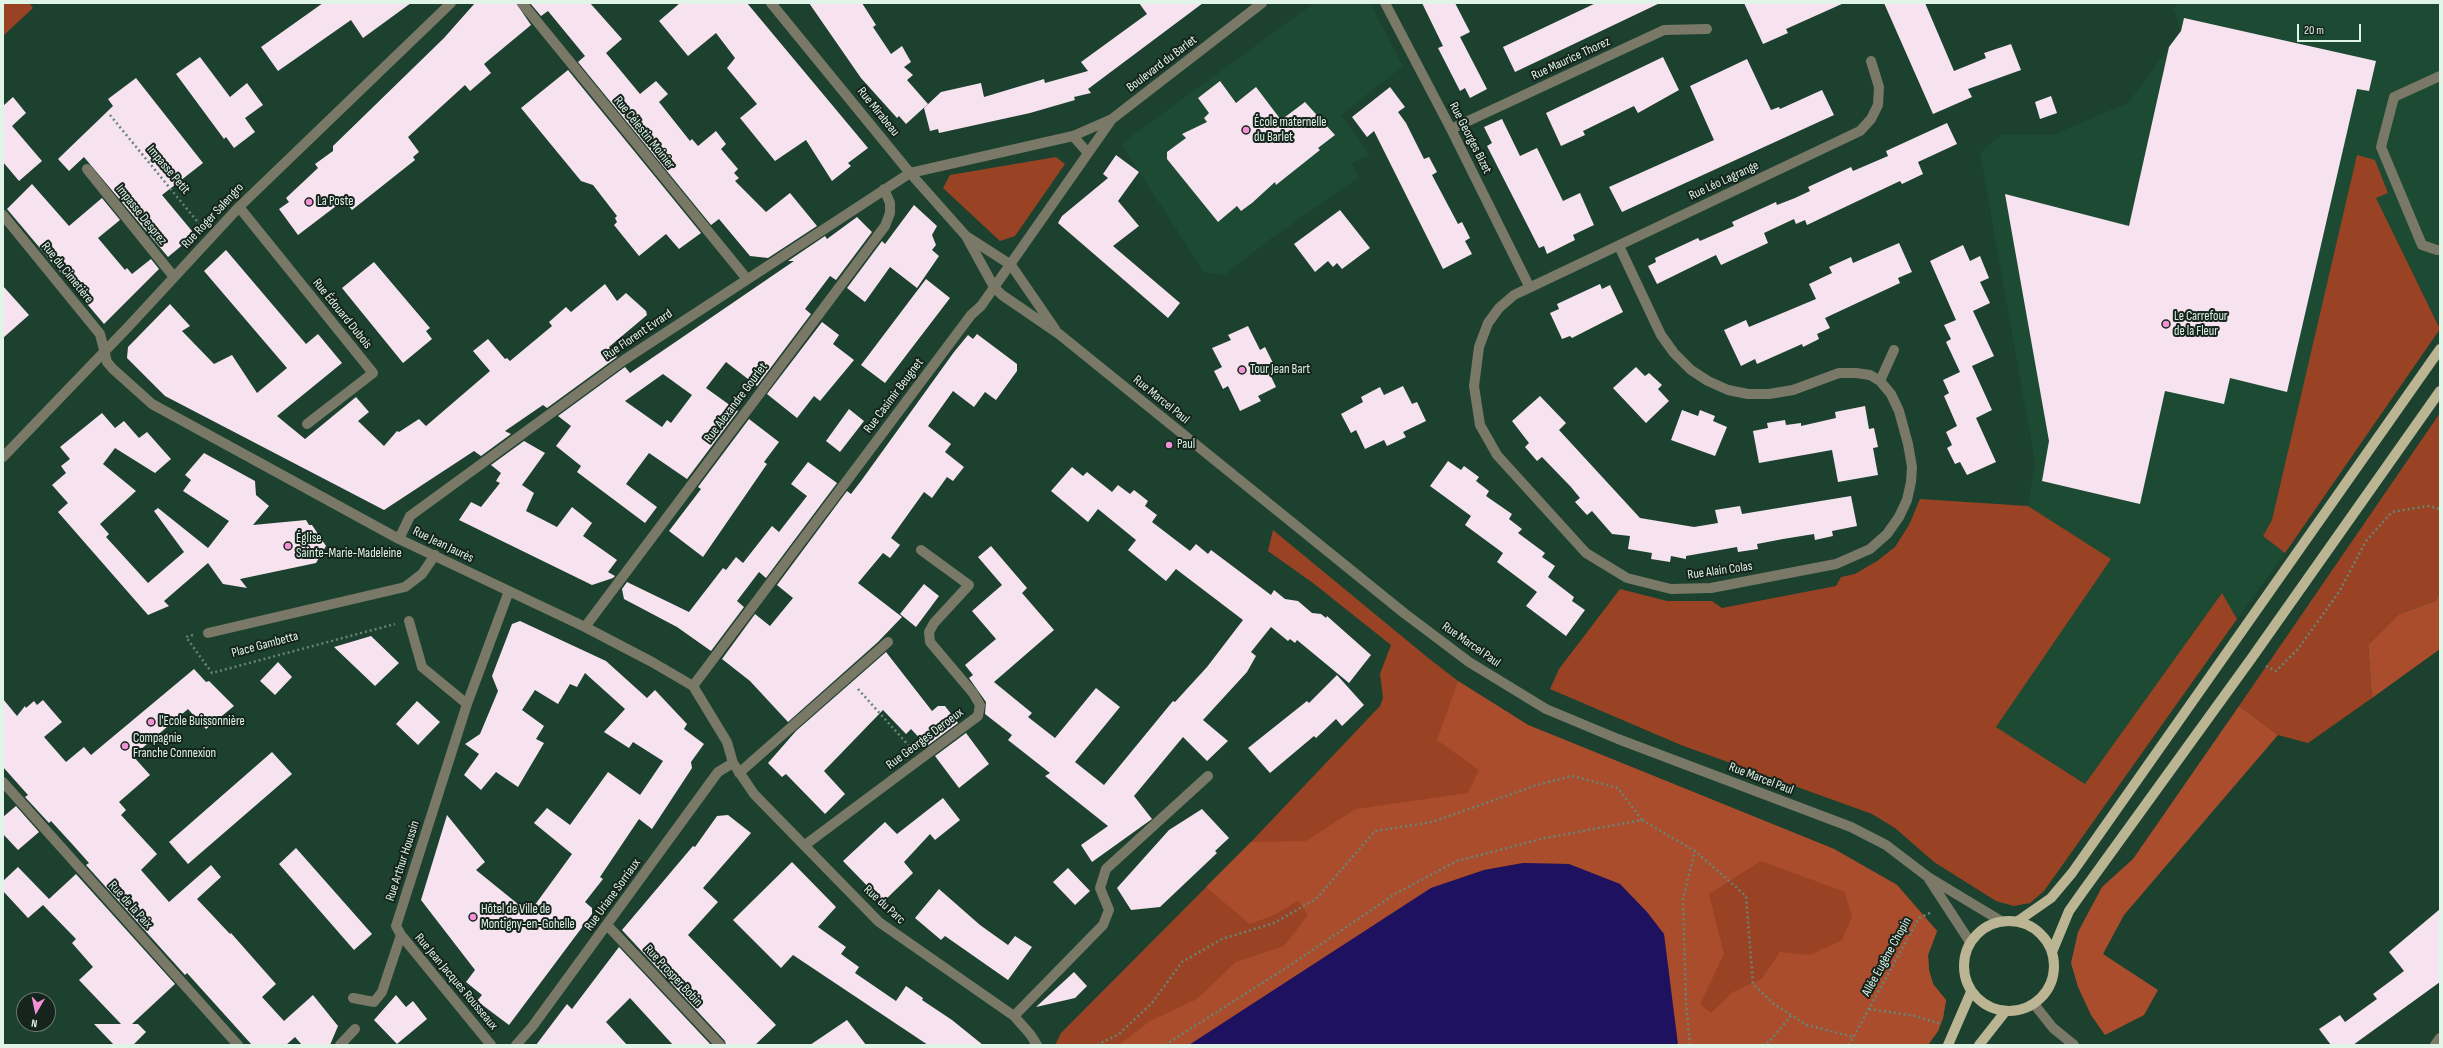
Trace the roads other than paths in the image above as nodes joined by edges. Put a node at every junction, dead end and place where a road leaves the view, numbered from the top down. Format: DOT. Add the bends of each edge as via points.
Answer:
graph roads {
  1 [pos="451,3"];
  2 [pos="522,3"];
  3 [pos="771,3"];
  4 [pos="1262,3"];
  5 [pos="1385,3"];
  6 [pos="1707,29"];
  7 [pos="1871,61"];
  8 [pos="2440,76"];
  9 [pos="1112,119"];
  10 [pos="1451,129"];
  11 [pos="1073,136"];
  12 [pos="1088,153"];
  13 [pos="87,169"];
  14 [pos="910,173"];
  15 [pos="884,189"];
  16 [pos="239,207"];
  17 [pos="3,215"];
  18 [pos="966,236"];
  19 [pos="1619,246"];
  20 [pos="2439,251"];
  21 [pos="1011,265"];
  22 [pos="174,277"];
  23 [pos="746,279"];
  24 [pos="1529,286"];
  25 [pos="994,287"];
  26 [pos="1059,334"];
  27 [pos="2440,349"];
  28 [pos="106,350"];
  29 [pos="1894,350"];
  30 [pos="1880,381"];
  31 [pos="2440,391"];
  32 [pos="306,424"];
  33 [pos="3,457"];
  34 [pos="400,539"];
  35 [pos="921,550"];
  36 [pos="435,555"];
  37 [pos="509,591"];
  38 [pos="409,621"];
  39 [pos="585,626"];
  40 [pos="208,633"];
  41 [pos="888,642"];
  42 [pos="693,686"];
  43 [pos="467,704"];
  44 [pos="733,763"];
  45 [pos="740,773"];
  46 [pos="1208,776"];
  47 [pos="3,782"];
  48 [pos="805,846"];
  49 [pos="1928,877"];
  50 [pos="2001,921"];
  51 [pos="2018,921"];
  52 [pos="607,925"];
  53 [pos="401,935"];
  54 [pos="1970,942"];
  55 [pos="2052,952"];
  56 [pos="1971,992"];
  57 [pos="353,998"];
  58 [pos="2034,1004"];
  59 [pos="2005,1012"];
  60 [pos="1014,1016"];
  61 [pos="355,1029"];
  62 [pos="2440,1038"];
  63 [pos="238,1045"];
  64 [pos="340,1045"];
  65 [pos="491,1045"];
  66 [pos="516,1045"];
  67 [pos="720,1045"];
  68 [pos="1036,1045"];
  69 [pos="1948,1045"];
  70 [pos="1979,1045"];
  71 [pos="2074,1045"];
  72 [pos="2435,1045"];
  1 -- 16 [label="street, Rue Roger Salengro"];
  2 -- 23 [label="street, Rue Célestin Moinier"];
  3 -- 14 [label="street, Rue Mirabeau"];
  4 -- 9 [label="street, Boulevard du Barlet"];
  5 -- 10 [label="street, Rue Georges Bizet"];
  6 -- 10 [label="street, Rue Maurice Thorez" via="1664,30"];
  7 -- 19 [label="street, Rue Léo Lagrange" via="1879,88 1878,104 1871,119 1860,131"];
  8 -- 20 [label="street" via="2394,97 2381,147 2422,245"];
  9 -- 11 [label="street, Boulevard du Barlet"];
  9 -- 12 [label="street, Rue Casimir Beugnet"];
  10 -- 24 [label="street, Rue Georges Bizet"];
  11 -- 12 [label="street"];
  11 -- 14 [label="street, Boulevard du Barlet"];
  12 -- 21 [label="street, Rue Casimir Beugnet"];
  13 -- 22 [label="street, Impasse Desprez"];
  14 -- 15 [label="street, Rue Florent Evrard"];
  14 -- 18 [label="street, Rue Mirabeau"];
  15 -- 23 [label="street, Rue Florent Evrard"];
  15 -- 39 [label="street, Rue Alexandre Gourlet" via="890,203 890,213 885,226"];
  16 -- 22 [label="street, Rue Roger Salengro"];
  16 -- 32 [label="street, Rue Édouard Dubois" via="373,372"];
  17 -- 28 [label="street, Rue du Cimetière" via="100,334"];
  18 -- 21 [label="street, Rue Mirabeau"];
  18 -- 25 [label="street, Rue Mirabeau"];
  19 -- 24 [label="street, Rue Léo Lagrange"];
  19 -- 30 [label="street" via="1660,335 1674,354 1708,381 1728,390 1748,394 1793,390 1839,373 1870,375"];
  21 -- 25 [label="street, Rue Casimir Beugnet"];
  21 -- 26 [label="street, Rue Marcel Paul"];
  22 -- 28 [label="street, Rue Roger Salengro"];
  23 -- 34 [label="street, Rue Florent Evrard" via="624,360 410,516"];
  24 -- 30 [label="street, Rue Alain Colas" via="1499,308 1488,323 1479,347 1474,386 1480,424 1497,454 1586,553 1627,578 1649,585 1692,590 1836,564 1870,549 1887,534 1900,517 1907,500 1912,467 1899,411 1891,394"];
  25 -- 26 [label="street, Rue Marcel Paul" via="1015,306"];
  25 -- 42 [label="street, Rue Casimir Beugnet"];
  26 -- 49 [label="street, Rue Marcel Paul" via="1404,613 1469,662 1546,709 1851,827 1886,845"];
  27 -- 51 [label="main road" via="2072,873 2050,898"];
  28 -- 33 [label="street, Rue Roger Salengro"];
  28 -- 34 [label="street, Rue Jean Jaurès" via="107,362 113,370 152,404"];
  29 -- 30 [label="street"];
  31 -- 55 [label="main road" via="2069,911"];
  34 -- 36 [label="street, Rue Jean Jaurès"];
  35 -- 48 [label="street, Rue Georges Deroeux" via="969,585 934,623 929,632 930,642 974,693 980,705 978,716"];
  36 -- 37 [label="street, Rue Jean Jaurès"];
  36 -- 40 [label="street, Place Gambetta" via="422,574 405,587"];
  37 -- 39 [label="street, Rue Jean Jaurès"];
  37 -- 43 [label="street"];
  38 -- 43 [label="street" via="422,667"];
  39 -- 42 [label="street, Rue Jean Jaurès"];
  41 -- 45 [label="street"];
  42 -- 44 [label="street, Rue Jean Jaurès" via="727,742"];
  43 -- 53 [label="street, Rue Arthur Houssin" via="396,926"];
  44 -- 45 [label="street, Rue du Parc"];
  44 -- 52 [label="street, Rue Uriane Sorriaux" via="718,772"];
  45 -- 48 [label="street, Rue du Parc" via="754,794"];
  46 -- 60 [label="street" via="1106,869 1100,888 1109,910 1103,925"];
  47 -- 63 [label="street, Rue de la Paix"];
  48 -- 60 [label="street, Rue du Parc" via="879,922"];
  49 -- 50 [label="street, Rue Marcel Paul"];
  49 -- 54 [label="street, Rue Marcel Paul"];
  50 -- 51 [label="main road"];
  50 -- 54 [label="main road" via="1983,928"];
  51 -- 55 [label="main road" via="2039,932"];
  52 -- 66 [label="street, Rue Uriane Sorriaux"];
  52 -- 67 [label="street, Rue Prosper Bobin"];
  53 -- 57 [label="street, Rue Arthur Houssin" via="382,992 374,1002"];
  53 -- 65 [label="street, Rue Jean Jacques Rousseaux"];
  54 -- 56 [label="main road" via="1964,954 1963,967 1965,980"];
  55 -- 58 [label="main road" via="2052,981 2045,994"];
  56 -- 59 [label="main road" via="1980,1002"];
  56 -- 69 [label="main road"];
  58 -- 59 [label="main road" via="2020,1010"];
  58 -- 71 [label="street" via="2053,1028"];
  59 -- 70 [label="main road"];
  60 -- 68 [label="street, Rue du Parc"];
  61 -- 64 [label="street"];
  62 -- 72 [label="street"];
}
